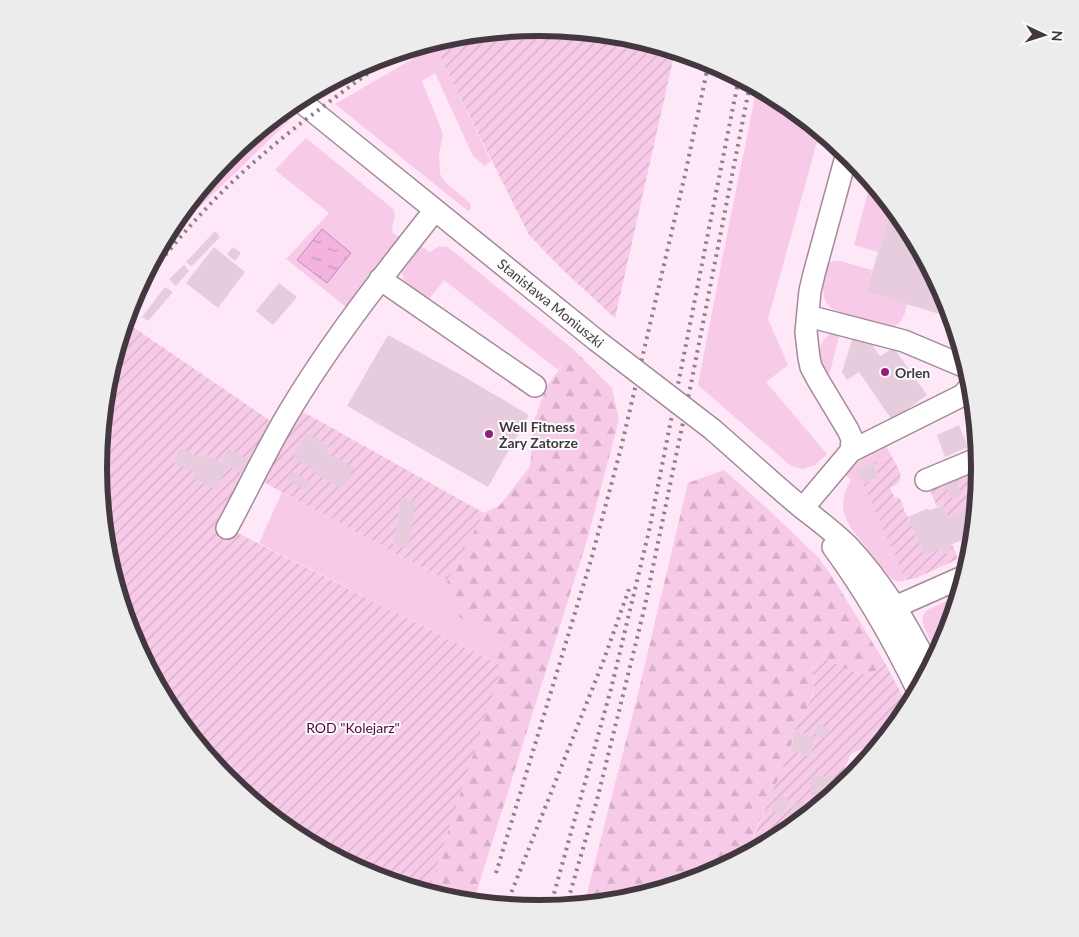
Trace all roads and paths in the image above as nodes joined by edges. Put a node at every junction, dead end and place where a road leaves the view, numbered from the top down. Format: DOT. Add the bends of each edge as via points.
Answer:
graph roads {
  1 [pos="305,105"];
  2 [pos="844,162"];
  3 [pos="435,210"];
  4 [pos="380,279"];
  5 [pos="808,316"];
  6 [pos="959,364"];
  7 [pos="535,386"];
  8 [pos="965,393"];
  9 [pos="851,452"];
  10 [pos="972,461"];
  11 [pos="926,480"];
  12 [pos="803,508"];
  13 [pos="227,528"];
  14 [pos="957,580"];
  15 [pos="895,607"];
  16 [pos="926,662"];
  17 [pos="915,684"];
  1 -- 3 [label="street, Stanisława Moniuszki"];
  2 -- 5 [label="street" via="814,274"];
  3 -- 4 [label="street"];
  3 -- 12 [label="street, Stanisława Moniuszki, bridge" via="712,430"];
  4 -- 7 [label="street"];
  4 -- 13 [label="street" via="287,416"];
  5 -- 6 [label="street" via="904,341"];
  5 -- 9 [label="street" via="806,332 811,367 848,430 852,440"];
  8 -- 9 [label="street"];
  9 -- 12 [label="street"];
  10 -- 11 [label="street"];
  12 -- 15 [label="street, Stanisława Moniuszki" via="848,547"];
  12 -- 17 [label="street, Stanisława Moniuszki" via="868,598"];
  14 -- 15 [label="street"];
  15 -- 16 [label="street, Stanisława Moniuszki"];
}
